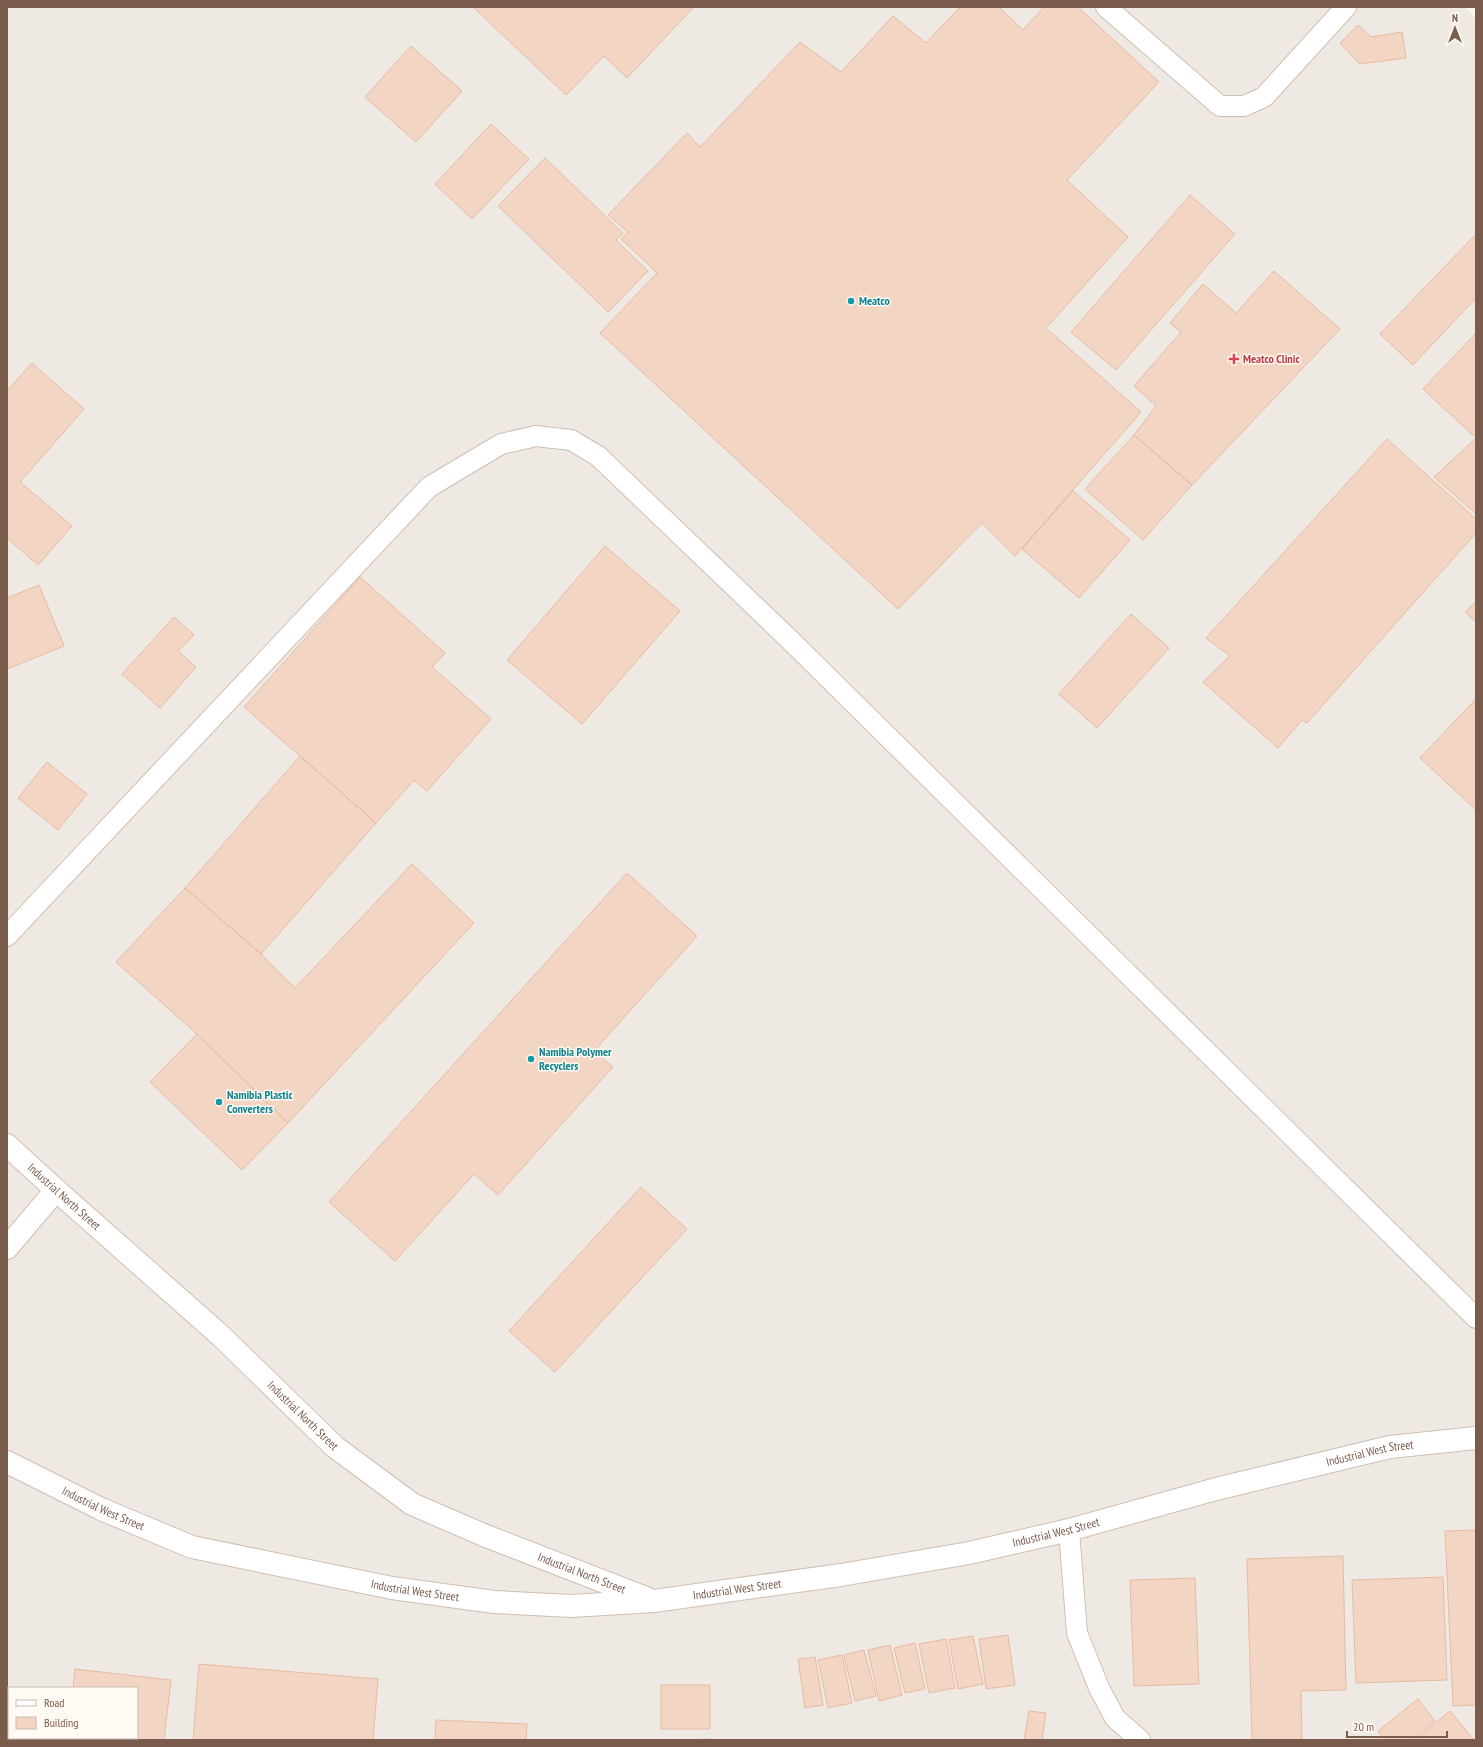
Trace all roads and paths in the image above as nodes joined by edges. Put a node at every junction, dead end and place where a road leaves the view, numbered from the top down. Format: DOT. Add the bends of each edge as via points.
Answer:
graph roads {
  1 [pos="1106,7"];
  2 [pos="1346,7"];
  3 [pos="7,936"];
  4 [pos="7,1145"];
  5 [pos="56,1190"];
  6 [pos="7,1248"];
  7 [pos="1476,1318"];
  8 [pos="1476,1438"];
  9 [pos="7,1462"];
  10 [pos="1069,1530"];
  11 [pos="654,1601"];
  12 [pos="1140,1740"];
  1 -- 2 [label="lane" via="1220,106 1244,106 1264,97"];
  3 -- 7 [label="lane" via="429,487 501,444 536,436 572,440 598,456 788,637"];
  4 -- 5 [label="street, Industrial North Street"];
  5 -- 6 [label="street"];
  5 -- 11 [label="street, Industrial North Street" via="221,1336 335,1447 412,1504 486,1536"];
  8 -- 10 [label="street, Industrial West Street" via="1390,1447 1216,1489"];
  9 -- 11 [label="street, Industrial West Street" via="101,1509 192,1547 392,1588 494,1602 572,1606"];
  10 -- 11 [label="street, Industrial West Street" via="969,1553"];
  10 -- 12 [label="lane" via="1077,1633 1098,1688 1115,1718"];
}
